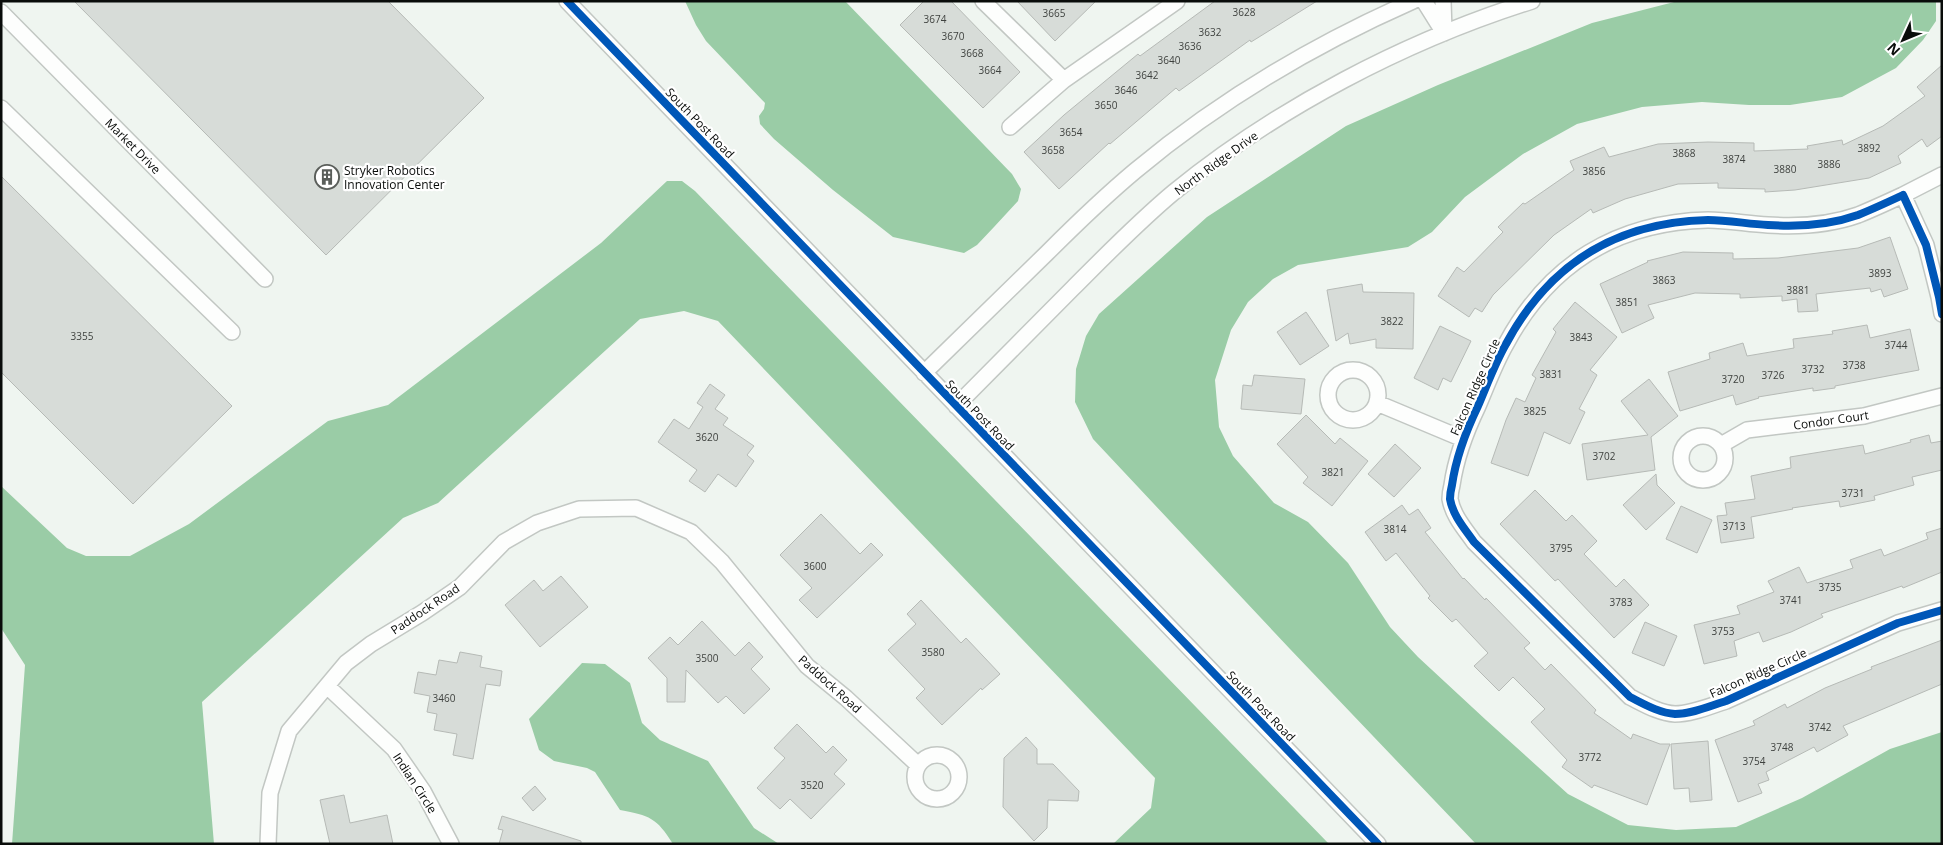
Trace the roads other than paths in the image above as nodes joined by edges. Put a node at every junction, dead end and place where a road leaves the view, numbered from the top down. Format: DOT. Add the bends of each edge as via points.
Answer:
graph roads {
  1 [pos="566,1"];
  2 [pos="983,1"];
  3 [pos="1177,1"];
  4 [pos="1413,1"];
  5 [pos="1424,1"];
  6 [pos="1443,1"];
  7 [pos="1532,1"];
  8 [pos="1,12"];
  9 [pos="1444,33"];
  10 [pos="1064,80"];
  11 [pos="1,108"];
  12 [pos="1010,128"];
  13 [pos="1942,175"];
  14 [pos="1903,195"];
  15 [pos="265,279"];
  16 [pos="1942,314"];
  17 [pos="232,332"];
  18 [pos="924,372"];
  19 [pos="1942,396"];
  20 [pos="1377,403"];
  21 [pos="956,406"];
  22 [pos="1463,438"];
  23 [pos="1721,445"];
  24 [pos="1942,610"];
  25 [pos="327,686"];
  26 [pos="918,765"];
  27 [pos="268,844"];
  28 [pos="451,844"];
  29 [pos="1378,844"];
  1 -- 18 [label="street, South Post Road"];
  2 -- 10 [label="street"];
  3 -- 10 [label="street"];
  4 -- 18 [label="street" via="1281,68 1182,134 1097,205"];
  5 -- 9 [label="street"];
  6 -- 9 [label="street"];
  7 -- 9 [label="street, North Ridge Drive"];
  8 -- 15 [label="street, Market Drive"];
  9 -- 21 [label="street, North Ridge Drive" via="1322,93 1224,154 1182,186 1132,229"];
  10 -- 12 [label="street"];
  11 -- 17 [label="street"];
  13 -- 14 [label="street, Falcon Ridge Circle"];
  14 -- 16 [label="street" via="1926,245"];
  14 -- 22 [label="street, Falcon Ridge Circle" via="1857,215 1817,224 1770,225 1709,220 1672,222 1630,232 1598,247 1563,270 1521,319 1506,344"];
  18 -- 21 [label="street, South Post Road"];
  19 -- 23 [label="street, Condor Court" via="1864,416 1748,430"];
  20 -- 22 [label="street"];
  21 -- 29 [label="street, South Post Road"];
  22 -- 24 [label="street, Falcon Ridge Circle" via="1450,499 1458,520 1474,542 1630,696 1653,708 1675,714 1726,701 1898,623"];
  25 -- 26 [label="street, Paddock Road" via="346,663 460,587 504,542 520,532 579,509 636,508 691,532 722,562 807,666"];
  25 -- 27 [label="street, Paddock Road" via="289,731 270,792"];
  25 -- 28 [label="street, Indian Circle" via="394,749 423,791"];
}
